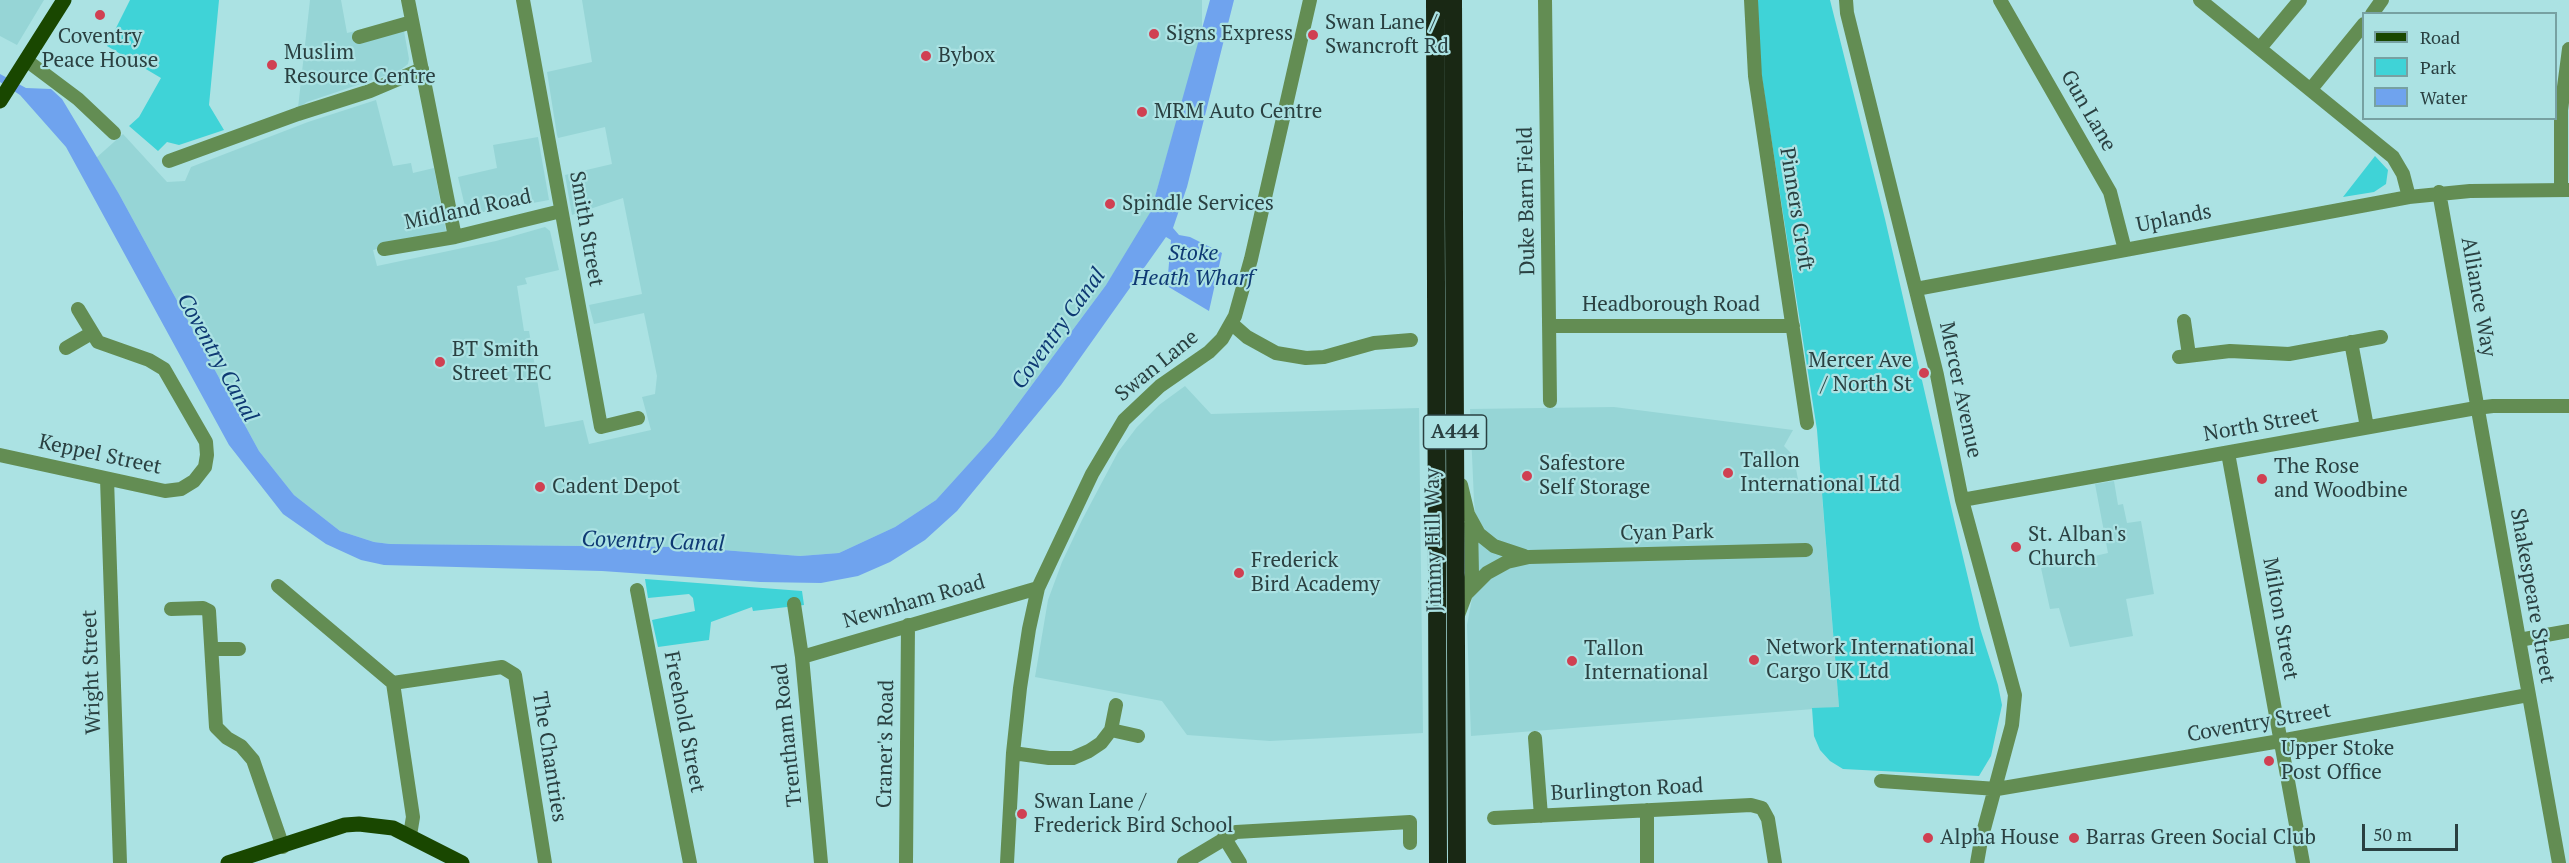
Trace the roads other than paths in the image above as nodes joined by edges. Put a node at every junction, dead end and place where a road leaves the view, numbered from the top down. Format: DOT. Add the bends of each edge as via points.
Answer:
graph roads {
  1 [pos="64,0"];
  2 [pos="408,0"];
  3 [pos="523,0"];
  4 [pos="1310,0"];
  5 [pos="1435,0"];
  6 [pos="1453,0"];
  7 [pos="1545,0"];
  8 [pos="1751,0"];
  9 [pos="1846,0"];
  10 [pos="2000,0"];
  11 [pos="2200,0"];
  12 [pos="2300,0"];
  13 [pos="412,22"];
  14 [pos="2362,26"];
  15 [pos="359,37"];
  16 [pos="2260,48"];
  17 [pos="2569,50"];
  18 [pos="24,62"];
  19 [pos="422,69"];
  20 [pos="2311,89"];
  21 [pos="1,99"];
  22 [pos="114,133"];
  23 [pos="169,161"];
  24 [pos="2565,190"];
  25 [pos="2439,192"];
  26 [pos="2409,197"];
  27 [pos="561,211"];
  28 [pos="455,237"];
  29 [pos="384,249"];
  30 [pos="2125,250"];
  31 [pos="1916,289"];
  32 [pos="78,309"];
  33 [pos="2184,321"];
  34 [pos="1231,323"];
  35 [pos="1549,326"];
  36 [pos="1793,326"];
  37 [pos="90,334"];
  38 [pos="2381,337"];
  39 [pos="1411,340"];
  40 [pos="2351,342"];
  41 [pos="66,348"];
  42 [pos="1550,401"];
  43 [pos="2569,406"];
  44 [pos="2476,408"];
  45 [pos="638,418"];
  46 [pos="1807,423"];
  47 [pos="2367,427"];
  48 [pos="2228,453"];
  49 [pos="1455,454"];
  50 [pos="0,455"];
  51 [pos="107,479"];
  52 [pos="1962,500"];
  53 [pos="1471,521"];
  54 [pos="1806,550"];
  55 [pos="1529,557"];
  56 [pos="278,586"];
  57 [pos="1038,588"];
  58 [pos="637,590"];
  59 [pos="1466,594"];
  60 [pos="794,604"];
  61 [pos="171,609"];
  62 [pos="1457,616"];
  63 [pos="908,625"];
  64 [pos="2569,631"];
  65 [pos="2519,640"];
  66 [pos="212,649"];
  67 [pos="239,649"];
  68 [pos="802,657"];
  69 [pos="393,683"];
  70 [pos="2528,695"];
  71 [pos="1116,705"];
  72 [pos="1112,730"];
  73 [pos="1138,736"];
  74 [pos="1534,738"];
  75 [pos="2280,741"];
  76 [pos="1013,753"];
  77 [pos="1881,781"];
  78 [pos="1997,789"];
  79 [pos="1647,810"];
  80 [pos="1541,816"];
  81 [pos="1494,818"];
  82 [pos="410,836"];
  83 [pos="1224,837"];
  84 [pos="1410,843"];
  85 [pos="283,847"];
  86 [pos="120,863"];
  87 [pos="228,863"];
  88 [pos="462,863"];
  89 [pos="545,863"];
  90 [pos="690,863"];
  91 [pos="821,863"];
  92 [pos="906,863"];
  93 [pos="1007,863"];
  94 [pos="1184,863"];
  95 [pos="1240,863"];
  96 [pos="1438,863"];
  97 [pos="1456,863"];
  98 [pos="1647,863"];
  99 [pos="1775,863"];
  100 [pos="1977,863"];
  101 [pos="2303,863"];
  102 [pos="2559,863"];
  1 -- 18 [label="main road"];
  2 -- 13 [label="street"];
  3 -- 27 [label="street, Smith Street"];
  4 -- 34 [label="street, Swan Lane" via="1242,296"];
  5 -- 96 [label="highway, Jimmy Hill Way / A444"];
  6 -- 49 [label="highway, Jimmy Hill Way / A444"];
  7 -- 35 [label="street, Duke Barn Field"];
  8 -- 36 [label="street, Pinners Croft" via="1755,76"];
  9 -- 31 [label="street, Mercer Avenue"];
  10 -- 30 [label="street, Gun Lane" via="2110,192"];
  11 -- 16 [label="street"];
  12 -- 16 [label="street"];
  13 -- 15 [label="street"];
  13 -- 19 [label="street"];
  14 -- 20 [label="street"];
  16 -- 20 [label="street"];
  17 -- 24 [label="street" via="2561,110"];
  18 -- 21 [label="main road"];
  18 -- 22 [label="street" via="78,99"];
  19 -- 23 [label="street"];
  19 -- 28 [label="street"];
  20 -- 26 [label="street" via="2393,157"];
  24 -- 25 [label="street, Uplands"];
  25 -- 26 [label="street, Uplands"];
  25 -- 44 [label="street, Alliance Way"];
  26 -- 30 [label="street, Uplands"];
  27 -- 28 [label="street, Midland Road"];
  27 -- 45 [label="street, Smith Street" via="600,427"];
  28 -- 29 [label="street, Midland Road"];
  30 -- 31 [label="street, Uplands"];
  31 -- 52 [label="street, Mercer Avenue"];
  32 -- 37 [label="street"];
  33 -- 40 [label="street" via="2184,356 2230,351 2289,354"];
  34 -- 39 [label="street" via="1276,353 1306,358 1374,343"];
  34 -- 57 [label="street, Swan Lane" via="1209,352 1160,386 1124,420 1092,474"];
  35 -- 36 [label="street, Headborough Road"];
  35 -- 42 [label="street, Duke Barn Field"];
  36 -- 46 [label="street, Pinners Croft"];
  37 -- 41 [label="street"];
  37 -- 51 [label="street, Keppel Street" via="98,342 164,369 206,442 205,467 194,482 181,489 165,491"];
  38 -- 40 [label="street"];
  40 -- 47 [label="street"];
  43 -- 44 [label="street, North Street"];
  44 -- 47 [label="street, North Street"];
  44 -- 65 [label="street, Shakespeare Street"];
  47 -- 48 [label="street, North Street"];
  48 -- 52 [label="street, North Street"];
  48 -- 75 [label="street, Milton Street"];
  49 -- 53 [label="street, Cyan Park"];
  49 -- 62 [label="highway, Jimmy Hill Way / A444"];
  50 -- 51 [label="street, Keppel Street"];
  51 -- 86 [label="street, Wright Street"];
  52 -- 78 [label="street, Mercer Avenue" via="2015,695"];
  53 -- 55 [label="street, Cyan Park" via="1494,546"];
  53 -- 59 [label="street, Cyan Park" via="1472,574"];
  54 -- 55 [label="street, Cyan Park"];
  55 -- 59 [label="street, Cyan Park" via="1496,567"];
  56 -- 69 [label="street"];
  57 -- 63 [label="street, Newnham Road"];
  57 -- 76 [label="street, Swan Lane" via="1027,639"];
  58 -- 90 [label="street, Freehold Street"];
  59 -- 62 [label="street, Cyan Park"];
  60 -- 68 [label="street, Trentham Road"];
  61 -- 66 [label="street" via="209,611"];
  62 -- 97 [label="highway, Jimmy Hill Way / A444"];
  63 -- 68 [label="street, Newnham Road"];
  63 -- 92 [label="street, Craner's Road"];
  64 -- 65 [label="street"];
  65 -- 70 [label="street, Shakespeare Street"];
  66 -- 67 [label="street"];
  66 -- 85 [label="street" via="216,727 253,760"];
  68 -- 91 [label="street, Trentham Road"];
  69 -- 82 [label="street" via="412,817"];
  69 -- 89 [label="street, The Chantries" via="502,668 515,675"];
  70 -- 75 [label="street, Coventry Street"];
  70 -- 102 [label="street, Shakespeare Street"];
  71 -- 72 [label="street"];
  72 -- 73 [label="street"];
  72 -- 76 [label="street" via="1101,743 1073,758"];
  74 -- 80 [label="street"];
  75 -- 78 [label="street, Coventry Street"];
  75 -- 101 [label="street, Milton Street"];
  76 -- 93 [label="street, Swan Lane"];
  77 -- 78 [label="street, Coventry Street"];
  78 -- 100 [label="street, Mercer Avenue"];
  79 -- 80 [label="street, Burlington Road"];
  79 -- 98 [label="street"];
  79 -- 99 [label="street, Burlington Road" via="1751,805 1762,808 1768,819"];
  80 -- 81 [label="street, Burlington Road"];
  82 -- 85 [label="main road" via="383,826 345,825"];
  82 -- 88 [label="main road"];
  83 -- 84 [label="street" via="1236,832 1410,822"];
  83 -- 94 [label="street"];
  83 -- 95 [label="street"];
  85 -- 87 [label="main road"];
}
